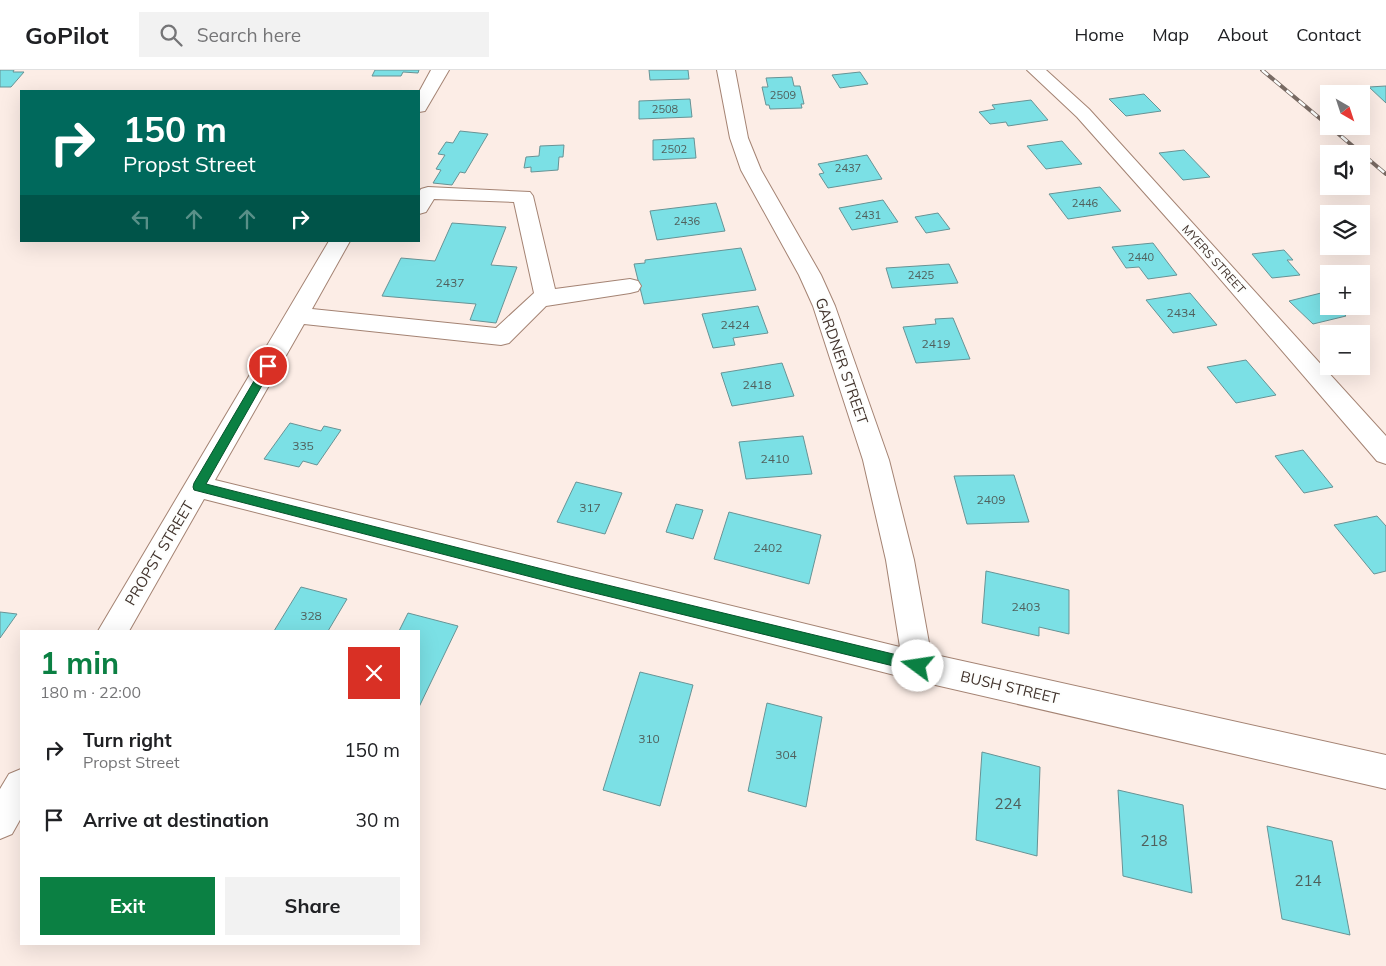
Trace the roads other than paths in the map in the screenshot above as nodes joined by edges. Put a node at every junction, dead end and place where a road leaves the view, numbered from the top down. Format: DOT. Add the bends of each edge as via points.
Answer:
graph roads {
  1 [pos="440,70"];
  2 [pos="726,70"];
  3 [pos="1036,70"];
  4 [pos="420,104"];
  5 [pos="420,206"];
  6 [pos="339,242"];
  7 [pos="630,286"];
  8 [pos="546,298"];
  9 [pos="298,315"];
  10 [pos="1386,454"];
  11 [pos="198,487"];
  12 [pos="114,630"];
  13 [pos="918,666"];
  14 [pos="1386,772"];
  15 [pos="20,788"];
  16 [pos="0,822"];
  1 -- 4 [label="street"];
  2 -- 13 [label="street, GARDNER STREET" via="737,130 748,162 824,306 876,460 900,560"];
  3 -- 10 [label="street, MYERS STREET" via="1083,113"];
  5 -- 8 [label="street" via="428,193 523,196"];
  6 -- 9 [label="street, PROPST STREET"];
  7 -- 8 [label="street"];
  8 -- 9 [label="street" via="539,299 501,337"];
  9 -- 11 [label="street, PROPST STREET"];
  11 -- 12 [label="street, PROPST STREET"];
  11 -- 13 [label="street, BUSH STREET"];
  13 -- 14 [label="street, BUSH STREET"];
  15 -- 16 [label="street"];
}
